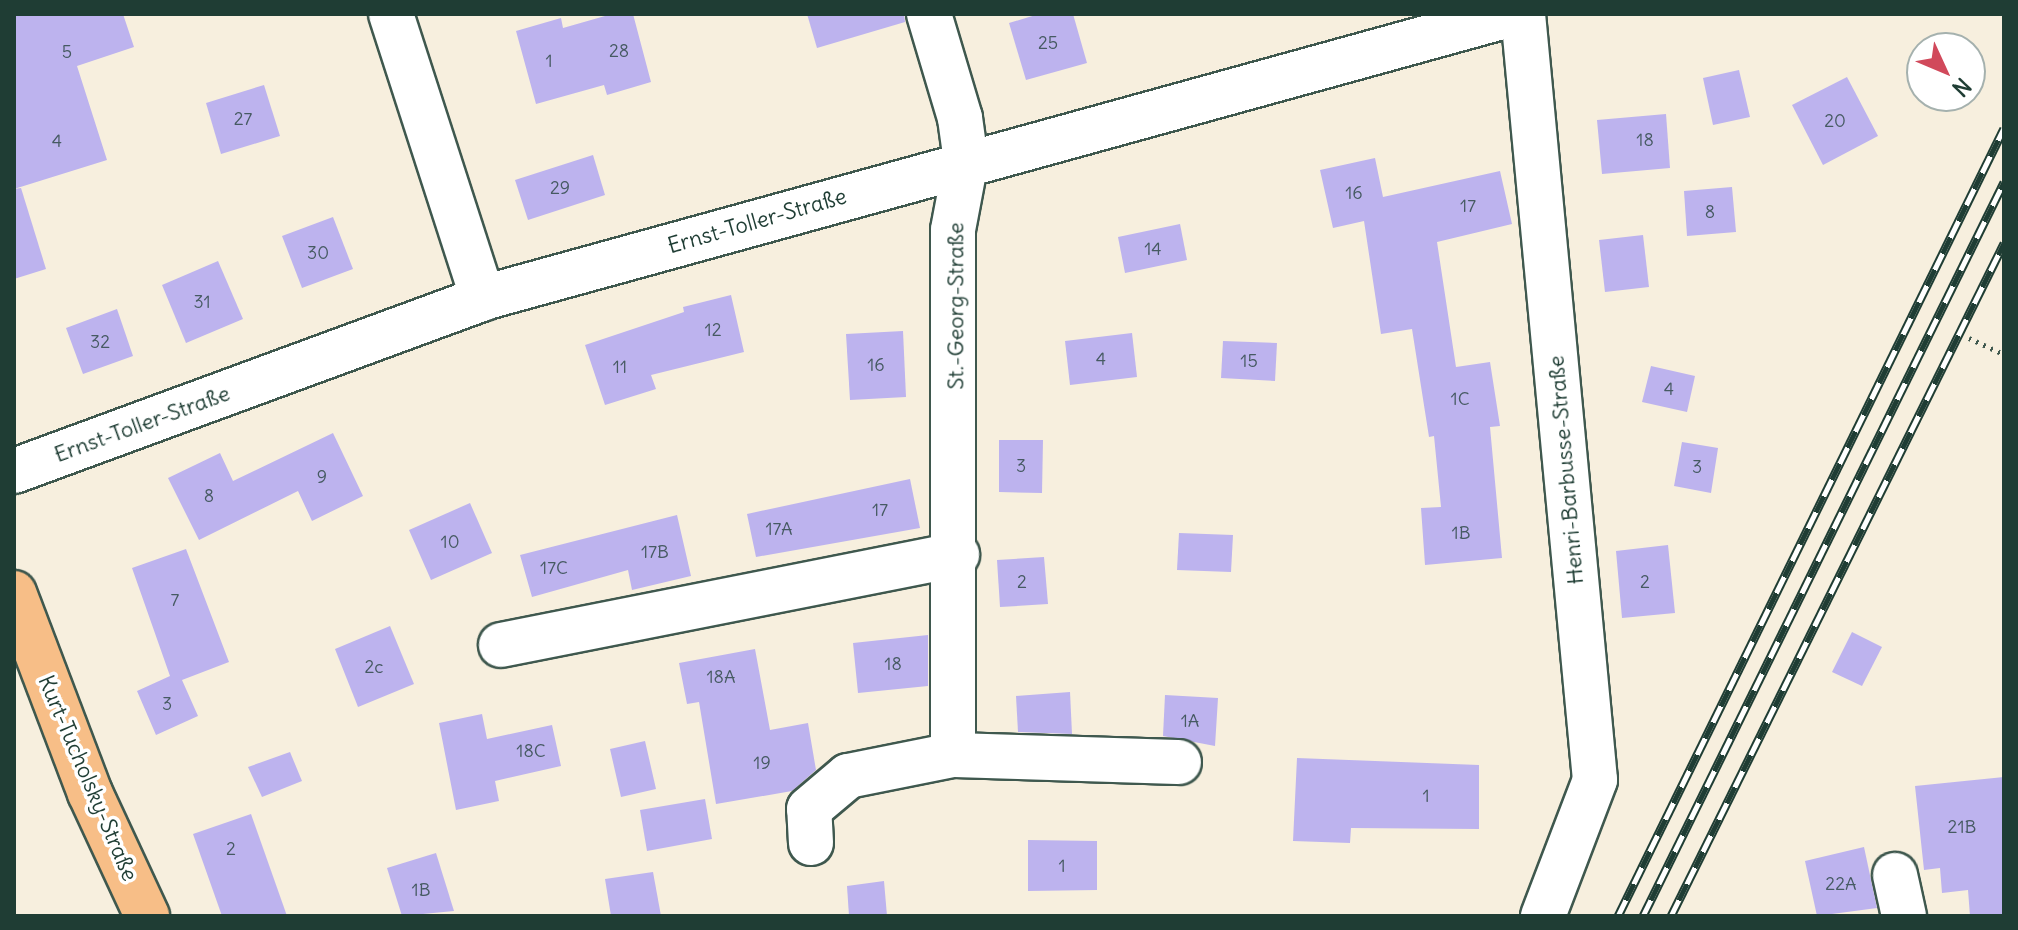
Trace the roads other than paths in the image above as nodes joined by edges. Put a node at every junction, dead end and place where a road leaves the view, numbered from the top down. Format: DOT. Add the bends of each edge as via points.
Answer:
graph roads {
  1 [pos="391,14"];
  2 [pos="929,14"];
  3 [pos="1513,14"];
  4 [pos="1523,14"];
  5 [pos="966,161"];
  6 [pos="483,298"];
  7 [pos="14,471"];
  8 [pos="957,555"];
  9 [pos="14,593"];
  10 [pos="501,645"];
  11 [pos="953,755"];
  12 [pos="1179,762"];
  13 [pos="811,843"];
  14 [pos="147,916"];
  15 [pos="1543,916"];
  1 -- 6 [label="street"];
  2 -- 5 [label="street, St.-Georg-Straße" via="960,118"];
  3 -- 5 [label="street, Ernst-Toller-Straße"];
  4 -- 15 [label="street, Henri-Barbusse-Straße" via="1595,780"];
  5 -- 6 [label="street, Ernst-Toller-Straße"];
  5 -- 8 [label="street, St.-Georg-Straße" via="953,230"];
  6 -- 7 [label="street, Ernst-Toller-Straße"];
  8 -- 10 [label="street"];
  8 -- 11 [label="street, St.-Georg-Straße"];
  9 -- 14 [label="main road, Kurt-Tucholsky-Straße" via="90,793"];
  11 -- 12 [label="street"];
  11 -- 13 [label="street" via="848,776 809,809"];
}
